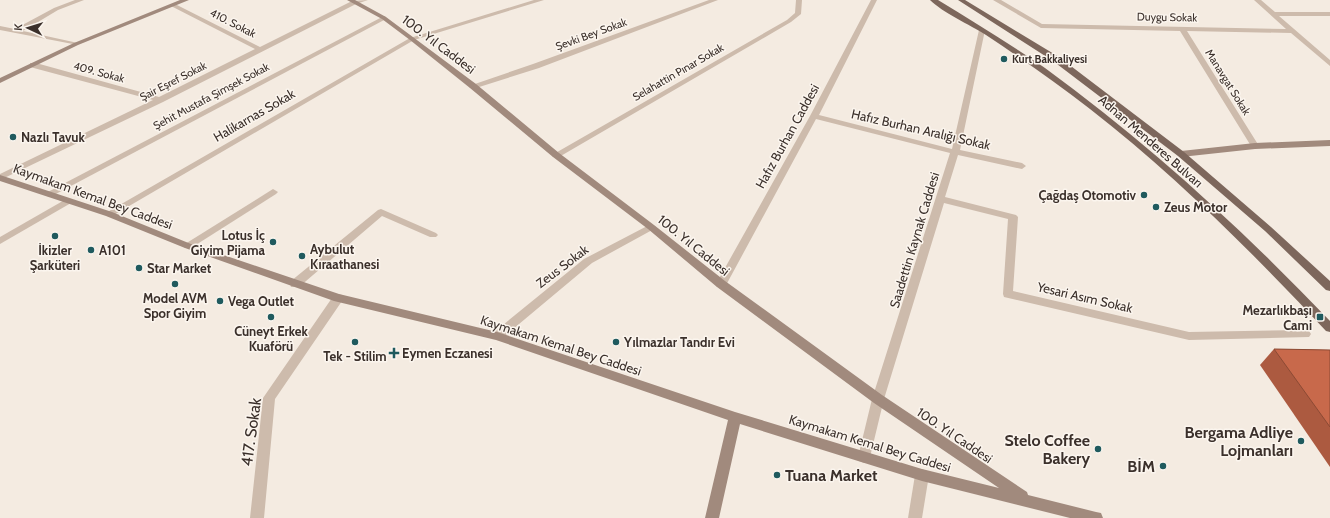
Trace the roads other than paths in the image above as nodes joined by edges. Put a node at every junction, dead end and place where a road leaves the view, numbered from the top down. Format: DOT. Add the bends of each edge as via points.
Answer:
graph roads {
  1 [pos="81,0"];
  2 [pos="186,0"];
  3 [pos="365,0"];
  4 [pos="542,0"];
  5 [pos="715,0"];
  6 [pos="799,0"];
  7 [pos="874,0"];
  8 [pos="933,0"];
  9 [pos="961,0"];
  10 [pos="996,0"];
  11 [pos="1257,0"];
  12 [pos="352,1"];
  13 [pos="173,5"];
  14 [pos="1272,14"];
  15 [pos="1330,15"];
  16 [pos="384,18"];
  17 [pos="0,28"];
  18 [pos="1182,28"];
  19 [pos="982,30"];
  20 [pos="18,31"];
  21 [pos="1293,31"];
  22 [pos="412,39"];
  23 [pos="76,44"];
  24 [pos="260,50"];
  25 [pos="1330,64"];
  26 [pos="33,65"];
  27 [pos="0,80"];
  28 [pos="473,86"];
  29 [pos="160,100"];
  30 [pos="814,116"];
  31 [pos="1330,143"];
  32 [pos="1255,146"];
  33 [pos="955,152"];
  34 [pos="1180,154"];
  35 [pos="556,156"];
  36 [pos="1022,166"];
  37 [pos="0,177"];
  38 [pos="273,192"];
  39 [pos="49,194"];
  40 [pos="941,199"];
  41 [pos="68,201"];
  42 [pos="109,214"];
  43 [pos="651,227"];
  44 [pos="433,235"];
  45 [pos="0,241"];
  46 [pos="188,246"];
  47 [pos="295,284"];
  48 [pos="721,284"];
  49 [pos="1330,287"];
  50 [pos="338,298"];
  51 [pos="1330,328"];
  52 [pos="1305,334"];
  53 [pos="497,336"];
  54 [pos="878,399"];
  55 [pos="735,417"];
  56 [pos="864,457"];
  57 [pos="922,475"];
  58 [pos="1028,501"];
  59 [pos="257,518"];
  60 [pos="712,518"];
  61 [pos="915,518"];
  62 [pos="1096,518"];
  1 -- 20 [label="street" via="56,10"];
  2 -- 13 [label="street"];
  3 -- 12 [label="street, Şair Eşref Sokak"];
  4 -- 22 [label="street, Halikarnas Sokak"];
  5 -- 28 [label="street, Şevki Bey Sokak" via="536,66"];
  6 -- 35 [label="street, Selahattin Pınar Sokak" via="798,14 789,21"];
  7 -- 30 [label="street, Hafız Burhan Caddesi"];
  8 -- 19 [label="main road, Adnan Menderes Bulvarı"];
  9 -- 34 [label="main road, Adnan Menderes Bulvarı" via="1056,59"];
  10 -- 18 [label="street, Duygu Sokak" via="1041,26"];
  11 -- 14 [label="street"];
  12 -- 16 [label="street, 100. Yıl Caddesi"];
  12 -- 24 [label="street, Şair Eşref Sokak"];
  13 -- 23 [label="street"];
  13 -- 24 [label="street, 410. Sokak"];
  14 -- 15 [label="street"];
  14 -- 21 [label="street"];
  16 -- 22 [label="street, 100. Yıl Caddesi"];
  16 -- 39 [label="street, Şehit Mustafa Şimşek Sokak"];
  17 -- 20 [label="street"];
  18 -- 21 [label="street, Duygu Sokak"];
  18 -- 32 [label="street, Manavgat Sokak"];
  19 -- 33 [label="street, Saadettin Kaynak Caddesi"];
  19 -- 51 [label="main road, Adnan Menderes Bulvarı" via="1098,111 1165,168 1250,245"];
  20 -- 23 [label="street"];
  21 -- 25 [label="street"];
  22 -- 28 [label="street, 100. Yıl Caddesi"];
  22 -- 42 [label="street, Halikarnas Sokak"];
  23 -- 26 [label="street"];
  24 -- 29 [label="street, Şair Eşref Sokak"];
  26 -- 27 [label="street"];
  26 -- 29 [label="street, 409. Sokak"];
  28 -- 35 [label="street, 100. Yıl Caddesi"];
  29 -- 37 [label="street, Şair Eşref Sokak"];
  30 -- 33 [label="street, Hafız Burhan Aralığı Sokak"];
  30 -- 48 [label="street, Hafız Burhan Caddesi"];
  31 -- 32 [label="street"];
  32 -- 34 [label="street"];
  33 -- 36 [label="street, Hafız Burhan Aralığı Sokak"];
  33 -- 40 [label="street, Saadettin Kaynak Caddesi"];
  34 -- 49 [label="main road, Adnan Menderes Bulvarı" via="1268,229"];
  35 -- 43 [label="street, 100. Yıl Caddesi"];
  37 -- 39 [label="street, Kaymakam Kemal Bey Caddesi"];
  38 -- 46 [label="street"];
  39 -- 41 [label="street, Kaymakam Kemal Bey Caddesi"];
  40 -- 52 [label="street, Yesari Asım Sokak" via="1013,217 1008,294 1189,336"];
  40 -- 54 [label="street, Saadettin Kaynak Caddesi"];
  41 -- 42 [label="street, Kaymakam Kemal Bey Caddesi"];
  41 -- 45 [label="street"];
  42 -- 46 [label="street, Kaymakam Kemal Bey Caddesi"];
  43 -- 48 [label="street, 100. Yıl Caddesi"];
  43 -- 53 [label="street, Zeus Sokak" via="588,261"];
  44 -- 47 [label="street" via="381,212"];
  46 -- 47 [label="street, Kaymakam Kemal Bey Caddesi"];
  47 -- 50 [label="street, Kaymakam Kemal Bey Caddesi"];
  48 -- 54 [label="street, 100. Yıl Caddesi"];
  50 -- 53 [label="street, Kaymakam Kemal Bey Caddesi"];
  50 -- 59 [label="street, 417. Sokak" via="269,398"];
  53 -- 55 [label="street, Kaymakam Kemal Bey Caddesi"];
  54 -- 56 [label="street, Saadettin Kaynak Caddesi"];
  54 -- 58 [label="street, 100. Yıl Caddesi"];
  55 -- 56 [label="street, Kaymakam Kemal Bey Caddesi"];
  55 -- 60 [label="street"];
  56 -- 57 [label="street, Kaymakam Kemal Bey Caddesi"];
  57 -- 58 [label="street, Kaymakam Kemal Bey Caddesi"];
  57 -- 61 [label="street"];
  58 -- 62 [label="street, Kaymakam Kemal Bey Caddesi"];
}
